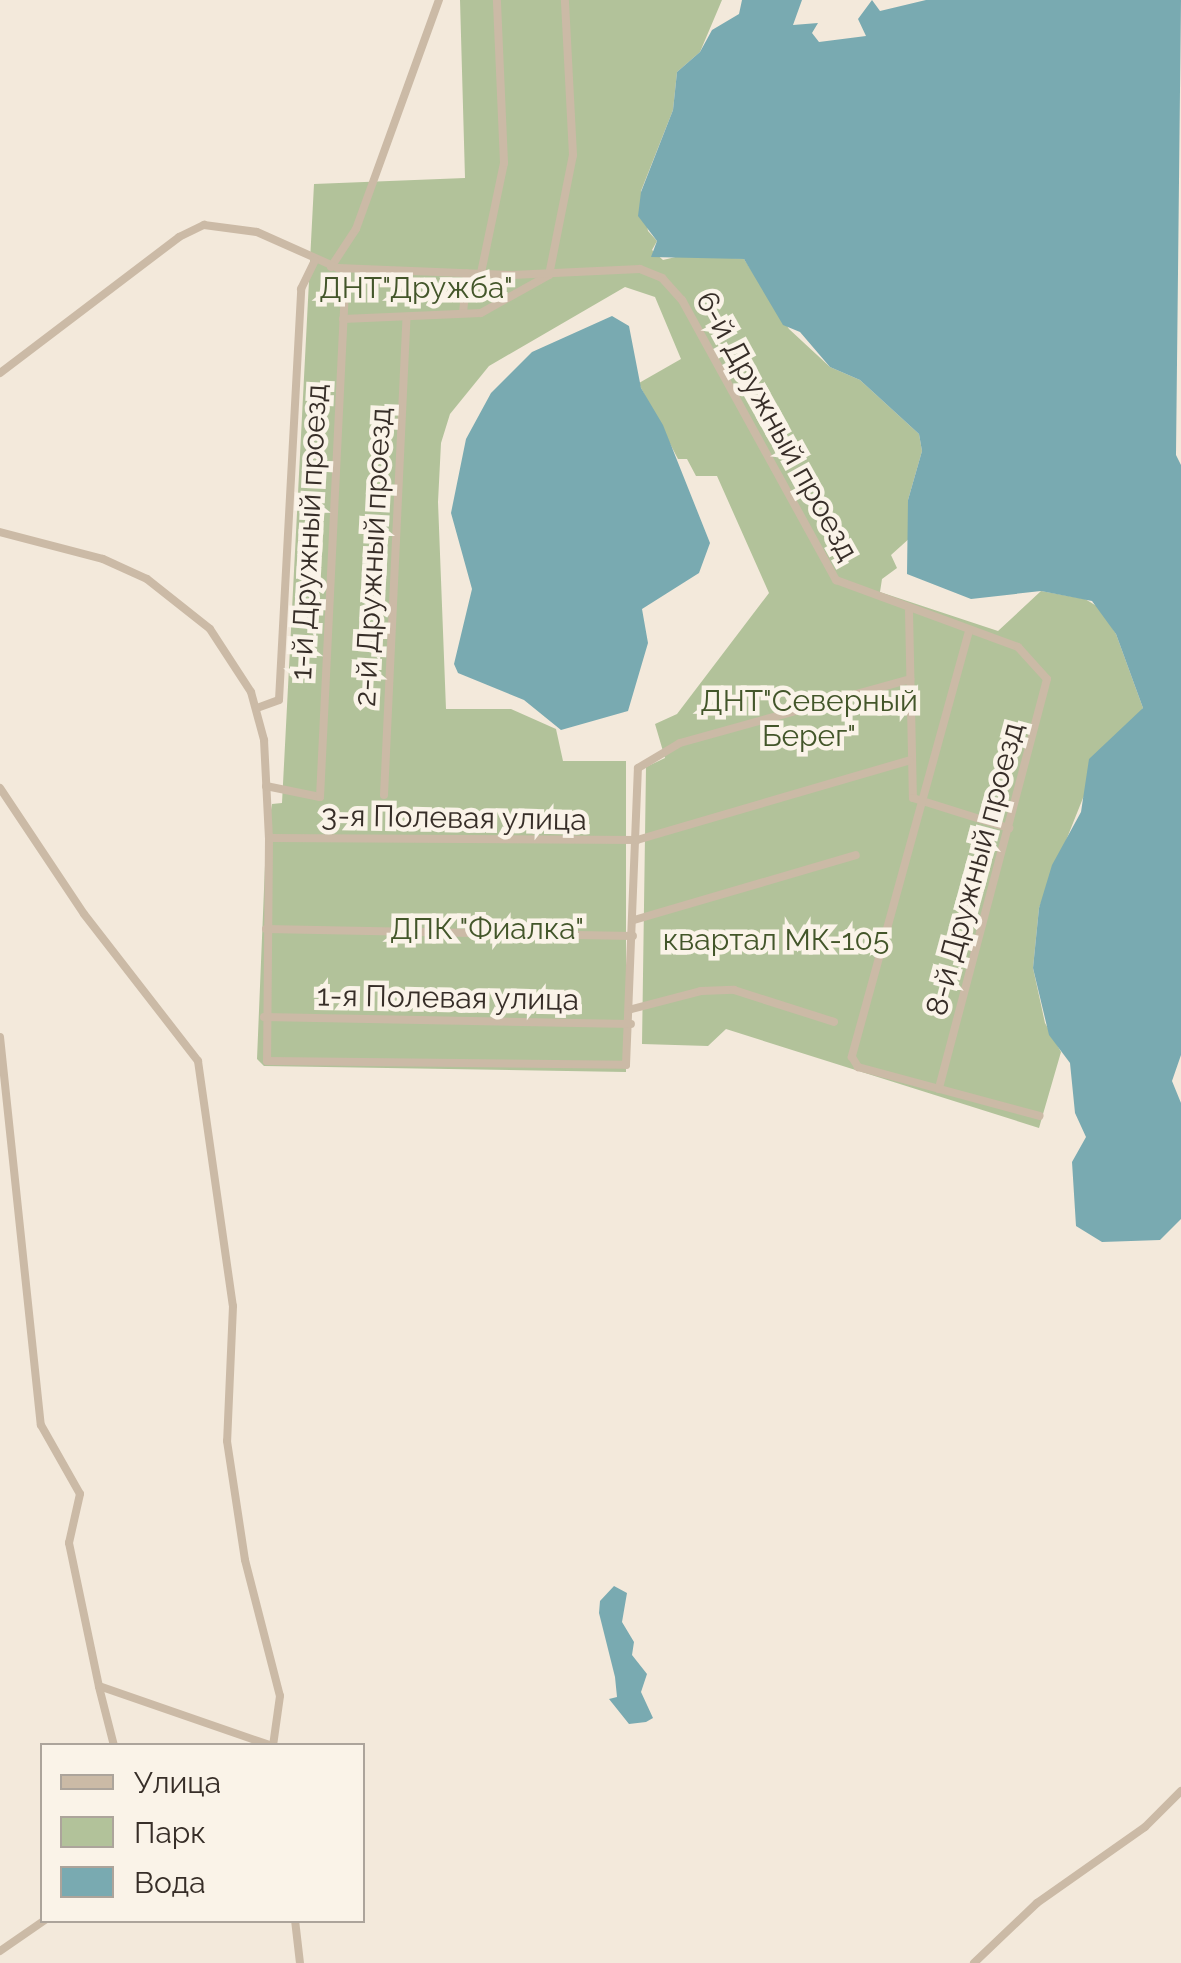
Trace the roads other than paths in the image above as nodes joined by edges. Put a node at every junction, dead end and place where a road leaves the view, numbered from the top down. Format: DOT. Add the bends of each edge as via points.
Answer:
graph roads {
  1 [pos="439,0"];
  2 [pos="497,0"];
  3 [pos="565,0"];
  4 [pos="315,260"];
  5 [pos="331,266"];
  6 [pos="346,269"];
  7 [pos="467,272"];
  8 [pos="481,274"];
  9 [pos="548,275"];
  10 [pos="463,314"];
  11 [pos="342,319"];
  12 [pos="406,321"];
  13 [pos="0,373"];
  14 [pos="0,532"];
  15 [pos="909,611"];
  16 [pos="969,631"];
  17 [pos="1039,662"];
  18 [pos="910,680"];
  19 [pos="257,708"];
  20 [pos="910,760"];
  21 [pos="266,786"];
  22 [pos="0,788"];
  23 [pos="384,795"];
  24 [pos="921,804"];
  25 [pos="1010,828"];
  26 [pos="269,838"];
  27 [pos="637,840"];
  28 [pos="856,855"];
  29 [pos="634,920"];
  30 [pos="266,929"];
  31 [pos="633,936"];
  32 [pos="632,1009"];
  33 [pos="264,1018"];
  34 [pos="834,1022"];
  35 [pos="631,1024"];
  36 [pos="0,1037"];
  37 [pos="939,1089"];
  38 [pos="1039,1116"];
  39 [pos="99,1686"];
  40 [pos="113,1743"];
  41 [pos="263,1743"];
  42 [pos="272,1743"];
  43 [pos="1181,1791"];
  44 [pos="42,1923"];
  45 [pos="294,1923"];
  46 [pos="0,1951"];
  47 [pos="300,1963"];
  48 [pos="974,1963"];
  1 -- 5 [label="street" via="356,229"];
  2 -- 8 [label="street" via="504,162"];
  3 -- 9 [label="street" via="574,155"];
  4 -- 5 [label="street"];
  4 -- 13 [label="street" via="257,232 218,225 191,230"];
  4 -- 19 [label="street" via="301,289 280,700"];
  5 -- 6 [label="street"];
  6 -- 7 [label="street"];
  6 -- 11 [label="street, 1-й Дружный проезд"];
  7 -- 8 [label="street"];
  7 -- 10 [label="street"];
  8 -- 9 [label="street"];
  9 -- 10 [label="street" via="487,312"];
  9 -- 15 [label="street, 6-й Дружный проезд" via="646,270 682,300 830,573 855,592"];
  10 -- 12 [label="street"];
  11 -- 12 [label="street"];
  11 -- 21 [label="street, 1-й Дружный проезд" via="320,797"];
  12 -- 23 [label="street, 2-й Дружный проезд"];
  14 -- 19 [label="street" via="116,564 168,593 220,641"];
  15 -- 16 [label="street, 6-й Дружный проезд"];
  15 -- 18 [label="street"];
  16 -- 17 [label="street, 6-й Дружный проезд" via="1018,647"];
  16 -- 24 [label="street"];
  17 -- 25 [label="street, 8-й Дружный проезд" via="1047,690"];
  18 -- 20 [label="street"];
  18 -- 27 [label="street" via="680,743 638,768"];
  19 -- 21 [label="street"];
  20 -- 24 [label="street" via="911,794"];
  20 -- 27 [label="street, 3-я Полевая улица"];
  21 -- 26 [label="street"];
  22 -- 42 [label="street" via="84,914 198,1061 233,1306 227,1442 244,1560 280,1696"];
  24 -- 25 [label="street"];
  24 -- 37 [label="street" via="852,1057 858,1067"];
  25 -- 37 [label="street, 8-й Дружный проезд"];
  26 -- 27 [label="street, 3-я Полевая улица"];
  26 -- 30 [label="street"];
  27 -- 29 [label="street"];
  28 -- 29 [label="street"];
  29 -- 31 [label="street"];
  30 -- 31 [label="street"];
  30 -- 33 [label="street"];
  31 -- 32 [label="street"];
  32 -- 34 [label="street" via="723,990"];
  32 -- 35 [label="street"];
  33 -- 35 [label="street, 1-я Полевая улица"];
  33 -- 35 [label="street" via="267,1061 621,1067 631,1058"];
  36 -- 39 [label="street" via="42,1425 80,1494 69,1543"];
  37 -- 38 [label="street"];
  39 -- 40 [label="street"];
  39 -- 41 [label="street"];
  43 -- 48 [label="street" via="1145,1827 1037,1903"];
  44 -- 46 [label="street"];
  45 -- 47 [label="street"];
}
